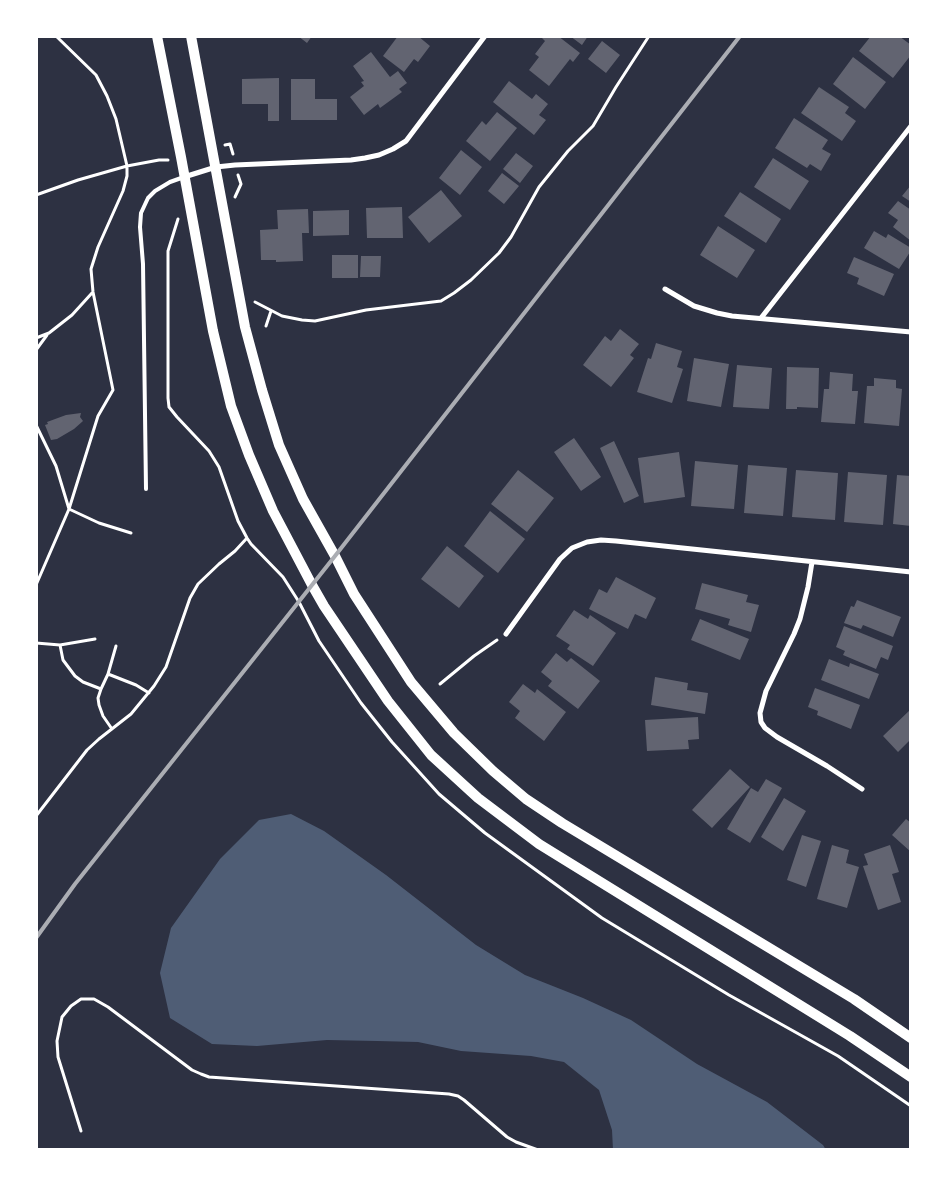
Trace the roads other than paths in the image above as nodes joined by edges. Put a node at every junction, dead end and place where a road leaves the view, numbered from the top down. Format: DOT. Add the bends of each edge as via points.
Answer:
graph roads {
  1 [pos="157,36"];
  2 [pos="190,36"];
  3 [pos="485,36"];
  4 [pos="911,126"];
  5 [pos="216,167"];
  6 [pos="184,177"];
  7 [pos="665,289"];
  8 [pos="761,318"];
  9 [pos="911,332"];
  10 [pos="146,489"];
  11 [pos="812,562"];
  12 [pos="911,572"];
  13 [pos="506,634"];
  14 [pos="862,789"];
  15 [pos="911,1038"];
  16 [pos="911,1077"];
  1 -- 6 [label="main road"];
  2 -- 5 [label="main road"];
  3 -- 5 [label="street" via="406,141 393,149 351,160"];
  4 -- 8 [label="street"];
  5 -- 6 [label="street"];
  5 -- 15 [label="main road" via="245,327 279,445 354,594 411,682 454,733 526,798 562,823 854,999"];
  6 -- 10 [label="lane" via="155,191 141,213"];
  6 -- 16 [label="main road" via="213,331 231,406 249,455 273,511 324,606 388,701 431,755 478,798 539,844"];
  7 -- 8 [label="street" via="705,310"];
  8 -- 9 [label="street"];
  11 -- 12 [label="street"];
  11 -- 13 [label="street" via="616,541 587,542 572,548 560,559"];
  11 -- 14 [label="street" via="800,618 766,691 761,722 777,737"];
}
